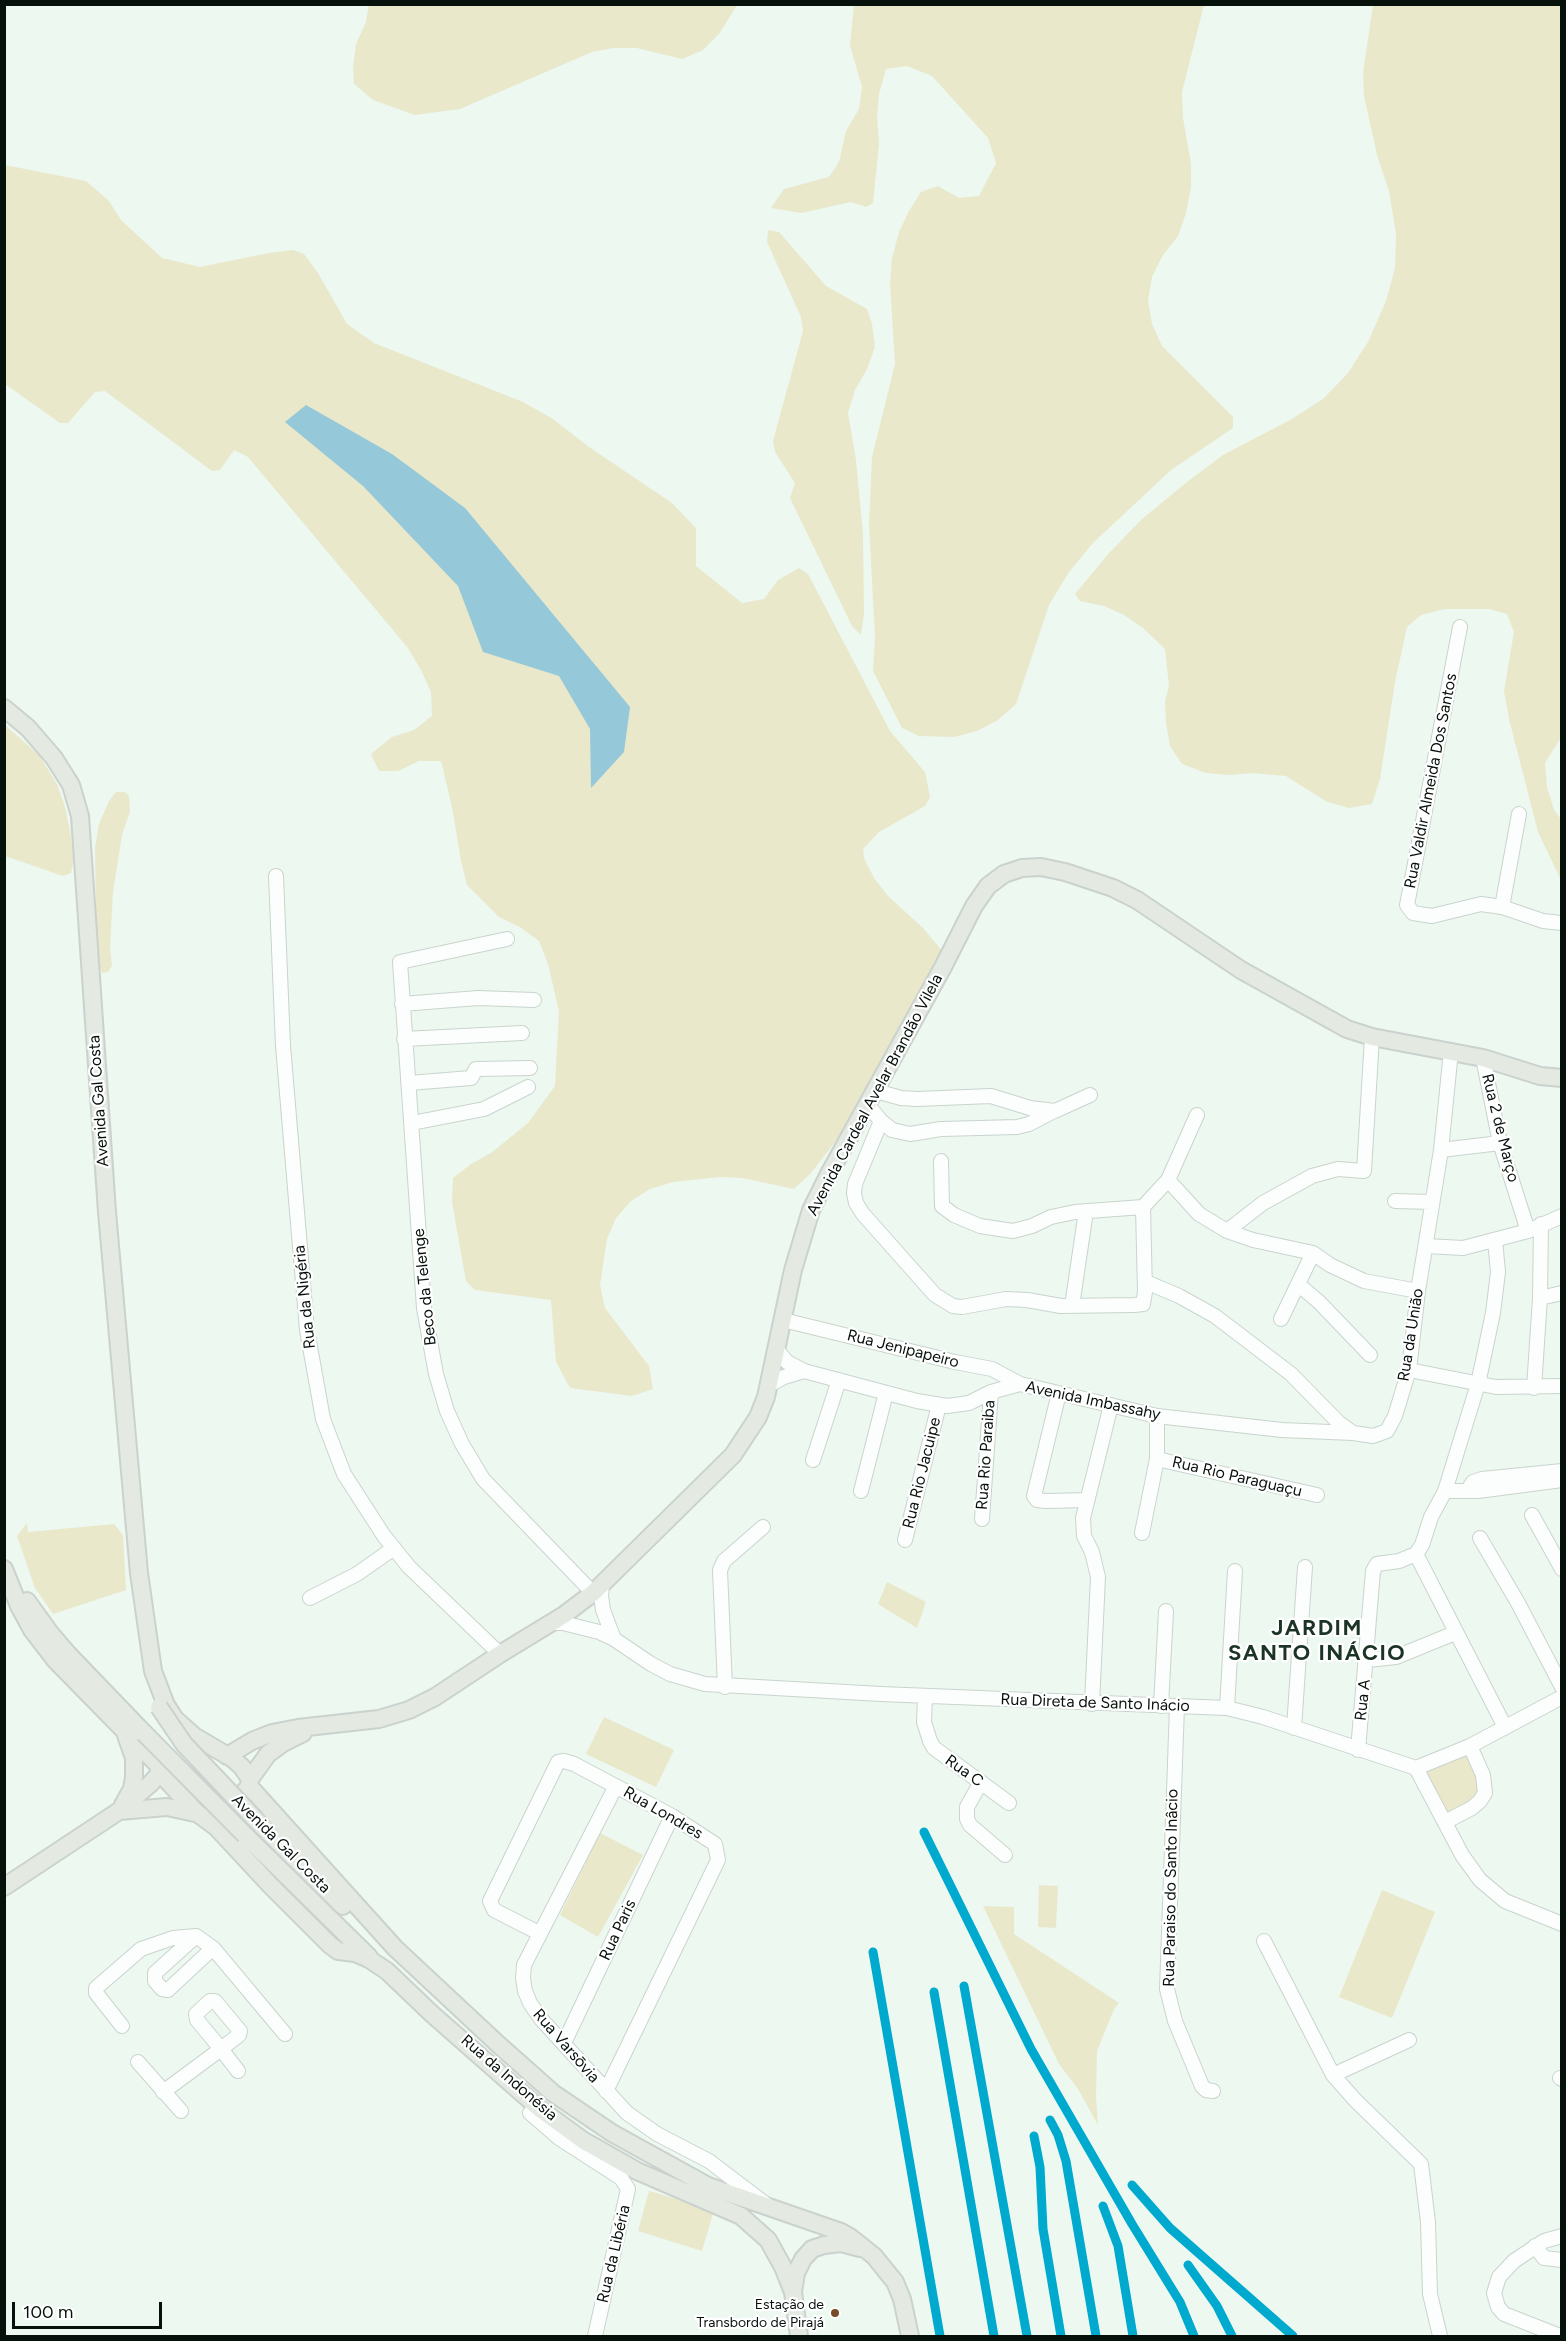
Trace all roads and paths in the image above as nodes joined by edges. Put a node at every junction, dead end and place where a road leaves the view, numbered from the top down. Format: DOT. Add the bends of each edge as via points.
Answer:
graph roads {
  1 [pos="1460,627"];
  2 [pos="4,708"];
  3 [pos="1519,814"];
  4 [pos="276,876"];
  5 [pos="1502,907"];
  6 [pos="1562,923"];
  7 [pos="507,939"];
  8 [pos="534,1000"];
  9 [pos="402,1004"];
  10 [pos="522,1033"];
  11 [pos="1372,1037"];
  12 [pos="404,1039"];
  13 [pos="1451,1051"];
  14 [pos="1483,1058"];
  15 [pos="530,1068"];
  16 [pos="1562,1078"];
  17 [pos="409,1083"];
  18 [pos="528,1087"];
  19 [pos="1090,1095"];
  20 [pos="872,1098"];
  21 [pos="1054,1111"];
  22 [pos="1197,1115"];
  23 [pos="881,1121"];
  24 [pos="412,1123"];
  25 [pos="1500,1143"];
  26 [pos="1441,1150"];
  27 [pos="940,1161"];
  28 [pos="1168,1180"];
  29 [pos="1395,1202"];
  30 [pos="1432,1202"];
  31 [pos="1143,1207"];
  32 [pos="1086,1210"];
  33 [pos="1562,1216"];
  34 [pos="1541,1224"];
  35 [pos="1227,1231"];
  36 [pos="1528,1231"];
  37 [pos="1495,1239"];
  38 [pos="1426,1246"];
  39 [pos="1313,1253"];
  40 [pos="1146,1282"];
  41 [pos="1299,1285"];
  42 [pos="1418,1291"];
  43 [pos="1562,1293"];
  44 [pos="1540,1298"];
  45 [pos="1072,1306"];
  46 [pos="1281,1319"];
  47 [pos="783,1320"];
  48 [pos="777,1350"];
  49 [pos="1370,1355"];
  50 [pos="1409,1370"];
  51 [pos="804,1371"];
  52 [pos="839,1380"];
  53 [pos="1020,1384"];
  54 [pos="1478,1384"];
  55 [pos="769,1385"];
  56 [pos="1562,1386"];
  57 [pos="1534,1388"];
  58 [pos="991,1392"];
  59 [pos="886,1393"];
  60 [pos="1059,1393"];
  61 [pos="939,1405"];
  62 [pos="1111,1405"];
  63 [pos="1157,1416"];
  64 [pos="1353,1433"];
  65 [pos="1157,1459"];
  66 [pos="813,1460"];
  67 [pos="1562,1471"];
  68 [pos="1562,1480"];
  69 [pos="1468,1490"];
  70 [pos="861,1491"];
  71 [pos="1445,1491"];
  72 [pos="1317,1495"];
  73 [pos="1088,1500"];
  74 [pos="1532,1515"];
  75 [pos="982,1519"];
  76 [pos="134,1521"];
  77 [pos="764,1527"];
  78 [pos="1142,1533"];
  79 [pos="1480,1538"];
  80 [pos="905,1540"];
  81 [pos="394,1548"];
  82 [pos="1416,1554"];
  83 [pos="4,1567"];
  84 [pos="1305,1567"];
  85 [pos="1562,1569"];
  86 [pos="1235,1571"];
  87 [pos="598,1589"];
  88 [pos="310,1598"];
  89 [pos="1166,1611"];
  90 [pos="550,1623"];
  91 [pos="1455,1633"];
  92 [pos="614,1638"];
  93 [pos="500,1654"];
  94 [pos="1367,1660"];
  95 [pos="724,1687"];
  96 [pos="1562,1688"];
  97 [pos="925,1696"];
  98 [pos="1562,1697"];
  99 [pos="1092,1704"];
  100 [pos="1161,1706"];
  101 [pos="1176,1706"];
  102 [pos="1227,1708"];
  103 [pos="315,1727"];
  104 [pos="1505,1727"];
  105 [pos="1294,1728"];
  106 [pos="125,1731"];
  107 [pos="205,1743"];
  108 [pos="1470,1746"];
  109 [pos="1358,1749"];
  110 [pos="227,1756"];
  111 [pos="1416,1768"];
  112 [pos="159,1769"];
  113 [pos="981,1782"];
  114 [pos="249,1783"];
  115 [pos="616,1786"];
  116 [pos="1010,1803"];
  117 [pos="119,1811"];
  118 [pos="198,1814"];
  119 [pos="672,1816"];
  120 [pos="1445,1822"];
  121 [pos="1005,1855"];
  122 [pos="4,1887"];
  123 [pos="1562,1924"];
  124 [pos="539,1933"];
  125 [pos="196,1936"];
  126 [pos="1264,1941"];
  127 [pos="213,1948"];
  128 [pos="394,1948"];
  129 [pos="374,1961"];
  130 [pos="122,2026"];
  131 [pos="285,2034"];
  132 [pos="1409,2040"];
  133 [pos="564,2043"];
  134 [pos="138,2062"];
  135 [pos="238,2071"];
  136 [pos="1333,2075"];
  137 [pos="606,2091"];
  138 [pos="1214,2091"];
  139 [pos="163,2092"];
  140 [pos="181,2111"];
  141 [pos="530,2113"];
  142 [pos="769,2207"];
  143 [pos="1562,2236"];
  144 [pos="1535,2246"];
  145 [pos="869,2251"];
  146 [pos="1562,2260"];
  147 [pos="793,2292"];
  148 [pos="595,2337"];
  149 [pos="799,2337"];
  150 [pos="910,2337"];
  151 [pos="1440,2337"];
  152 [pos="1560,2337"];
  1 -- 5 [label="street, Rua Valdir Almeida Dos Santos" via="1407,905 1413,914 1432,916 1481,904"];
  2 -- 76 [label="main road, Avenida Gal Costa" via="54,758 70,785 80,816"];
  3 -- 5 [label="street"];
  4 -- 81 [label="street, Rua da Nigéria" via="284,1058 314,1380 322,1419 344,1474"];
  5 -- 6 [label="street, Rua Valdir Almeida Dos Santos"];
  7 -- 9 [label="street, Beco da Telenge" via="400,962"];
  8 -- 9 [label="street" via="478,998"];
  9 -- 12 [label="street, Beco da Telenge"];
  10 -- 12 [label="street"];
  11 -- 13 [label="main road, Avenida Cardeal Avelar Brandão Vilela"];
  11 -- 20 [label="main road, Avenida Cardeal Avelar Brandão Vilela" via="1328,1020 1241,970 1113,888 1065,872 1022,868 997,879 981,894"];
  11 -- 35 [label="street" via="1365,1171 1326,1171 1263,1203"];
  12 -- 17 [label="street, Beco da Telenge"];
  13 -- 14 [label="main road, Avenida Cardeal Avelar Brandão Vilela"];
  13 -- 26 [label="street, Rua da União"];
  14 -- 16 [label="main road, Avenida Cardeal Avelar Brandão Vilela" via="1540,1076"];
  14 -- 25 [label="street, Rua 2 de Março"];
  15 -- 17 [label="street" via="476,1069 471,1078"];
  17 -- 24 [label="street, Beco da Telenge"];
  18 -- 24 [label="street" via="484,1108"];
  19 -- 21 [label="street"];
  20 -- 21 [label="street" via="991,1096"];
  20 -- 23 [label="street"];
  20 -- 47 [label="main road, Avenida Cardeal Avelar Brandão Vilela" via="812,1210 800,1241"];
  21 -- 23 [label="street" via="1029,1124 998,1129 954,1128 910,1134 892,1130"];
  22 -- 28 [label="street"];
  23 -- 45 [label="street" via="855,1184 856,1203 926,1286 945,1302 962,1307 1006,1299"];
  24 -- 87 [label="street, Beco da Telenge" via="424,1308 447,1411 483,1479"];
  25 -- 26 [label="street"];
  25 -- 36 [label="street, Rua 2 de Março"];
  26 -- 30 [label="street, Rua da União"];
  27 -- 32 [label="street" via="942,1206 980,1226 1018,1230 1051,1217"];
  28 -- 31 [label="street"];
  28 -- 35 [label="street" via="1198,1214"];
  29 -- 30 [label="street"];
  30 -- 38 [label="street, Rua da União"];
  31 -- 32 [label="street"];
  31 -- 40 [label="street"];
  32 -- 45 [label="street"];
  33 -- 34 [label="street"];
  34 -- 36 [label="street"];
  34 -- 44 [label="street"];
  35 -- 39 [label="street"];
  36 -- 37 [label="street"];
  37 -- 38 [label="street" via="1463,1248"];
  37 -- 54 [label="street" via="1498,1272"];
  38 -- 42 [label="street, Rua da União"];
  39 -- 41 [label="street"];
  39 -- 42 [label="street" via="1365,1281"];
  40 -- 45 [label="street" via="1143,1304"];
  40 -- 64 [label="street" via="1223,1322 1291,1374"];
  41 -- 46 [label="street"];
  41 -- 49 [label="street"];
  42 -- 50 [label="street, Rua da União"];
  43 -- 44 [label="street"];
  44 -- 57 [label="street"];
  47 -- 48 [label="main road, Avenida Cardeal Avelar Brandão Vilela"];
  47 -- 53 [label="street, Rua Jenipapeiro" via="992,1369"];
  48 -- 51 [label="street, Avenida Imbassahy" via="787,1362"];
  48 -- 55 [label="main road, Avenida Cardeal Avelar Brandão Vilela"];
  50 -- 54 [label="street"];
  50 -- 64 [label="street, Rua da União" via="1387,1431 1373,1436"];
  51 -- 52 [label="street, Avenida Imbassahy"];
  51 -- 55 [label="street"];
  52 -- 59 [label="street, Avenida Imbassahy"];
  52 -- 66 [label="street"];
  53 -- 58 [label="street, Avenida Imbassahy"];
  53 -- 60 [label="street, Avenida Imbassahy"];
  54 -- 57 [label="street"];
  54 -- 71 [label="street"];
  55 -- 87 [label="main road, Avenida Cardeal Avelar Brandão Vilela" via="758,1417 733,1455"];
  56 -- 57 [label="street"];
  58 -- 61 [label="street, Avenida Imbassahy" via="958,1406"];
  58 -- 75 [label="street, Rua Rio Paraiba"];
  59 -- 61 [label="street, Avenida Imbassahy"];
  59 -- 70 [label="street"];
  60 -- 62 [label="street, Avenida Imbassahy"];
  60 -- 73 [label="street" via="1034,1496 1039,1500"];
  61 -- 80 [label="street, Rua Rio Jacuipe"];
  62 -- 63 [label="street, Avenida Imbassahy"];
  62 -- 73 [label="street"];
  63 -- 64 [label="street, Avenida Imbassahy" via="1282,1430"];
  63 -- 65 [label="street"];
  65 -- 72 [label="street, Rua Rio Paraguaçu"];
  65 -- 78 [label="street"];
  67 -- 69 [label="street" via="1482,1479 1473,1482"];
  68 -- 69 [label="street"];
  69 -- 71 [label="street"];
  71 -- 82 [label="street"];
  73 -- 99 [label="street" via="1082,1527 1096,1562 1098,1587"];
  74 -- 85 [label="street"];
  76 -- 107 [label="main road, Avenida Gal Costa" via="153,1671 175,1719"];
  76 -- 128 [label="main road, Avenida Gal Costa, bridge" via="131,1550 143,1660 159,1707 197,1758 256,1820 364,1925"];
  77 -- 95 [label="street" via="724,1561 720,1570"];
  79 -- 96 [label="street"];
  81 -- 88 [label="street" via="357,1574"];
  81 -- 93 [label="street, Rua da Nigéria"];
  82 -- 91 [label="street"];
  82 -- 94 [label="street, Rua A" via="1377,1564"];
  83 -- 106 [label="main road, Rua da Indonésia" via="32,1630 55,1660"];
  83 -- 129 [label="main road, bridge" via="50,1633 245,1835"];
  84 -- 105 [label="street"];
  86 -- 102 [label="street"];
  87 -- 90 [label="main road, Avenida Cardeal Avelar Brandão Vilela"];
  87 -- 92 [label="street"];
  89 -- 100 [label="street"];
  90 -- 92 [label="street, Rua Direta de Santo Inácio"];
  90 -- 93 [label="main road, Avenida Cardeal Avelar Brandão Vilela"];
  91 -- 94 [label="street" via="1396,1657"];
  91 -- 104 [label="street"];
  92 -- 95 [label="street, Rua Direta de Santo Inácio" via="670,1674"];
  93 -- 103 [label="main road, Avenida Cardeal Avelar Brandão Vilela" via="408,1710 379,1719"];
  94 -- 109 [label="street, Rua A"];
  95 -- 97 [label="street, Rua Direta de Santo Inácio"];
  97 -- 99 [label="street, Rua Direta de Santo Inácio"];
  97 -- 113 [label="street, Rua C" via="924,1722 934,1748"];
  98 -- 104 [label="street"];
  99 -- 100 [label="street, Rua Direta de Santo Inácio"];
  100 -- 101 [label="street, Rua Direta de Santo Inácio"];
  101 -- 102 [label="street, Rua Direta de Santo Inácio"];
  101 -- 138 [label="street, Rua Paraiso do Santo Inâcio" via="1167,1989 1175,2021 1202,2086"];
  102 -- 105 [label="street, Rua Direta de Santo Inácio"];
  103 -- 110 [label="main road, Avenida Cardeal Avelar Brandão Vilela" via="272,1733"];
  103 -- 114 [label="main road, Avenida Cardeal Avelar Brandão Vilela" via="274,1749"];
  104 -- 108 [label="street"];
  105 -- 109 [label="street, Rua Direta de Santo Inácio"];
  106 -- 112 [label="main road, Rua da Indonésia"];
  106 -- 117 [label="main road" via="134,1758 134,1777"];
  107 -- 110 [label="main road, Avenida Gal Costa"];
  107 -- 112 [label="main road" via="181,1744 171,1750"];
  108 -- 111 [label="street"];
  108 -- 120 [label="street" via="1484,1775 1485,1793 1472,1808"];
  109 -- 111 [label="street, Rua Direta de Santo Inácio"];
  110 -- 114 [label="main road, Avenida Gal Costa" via="242,1767"];
  111 -- 120 [label="street"];
  112 -- 117 [label="main road" via="150,1784"];
  112 -- 118 [label="main road, Rua da Indonésia"];
  113 -- 116 [label="street, Rua C"];
  113 -- 121 [label="street" via="967,1807 967,1819"];
  114 -- 118 [label="main road, Rua da Indonésia" via="230,1808"];
  114 -- 128 [label="main road, Avenida Gal Costa"];
  115 -- 119 [label="street, Rua Londres"];
  115 -- 124 [label="street, Rua Varsōvia"];
  115 -- 124 [label="street, Rua Londres" via="564,1761 554,1766 490,1901 494,1910"];
  117 -- 118 [label="main road, Rua da Indonésia" via="167,1807"];
  117 -- 122 [label="main road"];
  118 -- 129 [label="main road, Rua da Indonésia" via="216,1827 330,1945"];
  119 -- 133 [label="street, Rua Paris"];
  119 -- 137 [label="street, Rua Londres" via="715,1844 718,1860"];
  120 -- 123 [label="street" via="1470,1867 1491,1890 1505,1901"];
  124 -- 133 [label="street, Rua Varsōvia" via="524,1965 525,1991 541,2019"];
  125 -- 127 [label="street"];
  125 -- 127 [label="street" via="155,1972 155,1981 162,1989 168,1990"];
  125 -- 130 [label="street" via="173,1938 141,1949 96,1988"];
  126 -- 136 [label="street"];
  127 -- 131 [label="street"];
  128 -- 142 [label="main road, Rua da Indonésia" via="499,2046 592,2122 708,2186"];
  129 -- 147 [label="main road, Rua da Indonésia" via="540,2109 584,2141 637,2171 741,2216 771,2245"];
  132 -- 136 [label="street"];
  133 -- 137 [label="street, Rua Varsōvia"];
  134 -- 139 [label="street"];
  135 -- 139 [label="street" via="221,2049"];
  136 -- 151 [label="street" via="1421,2164 1430,2294"];
  137 -- 142 [label="street, Rua Varsōvia" via="640,2123 709,2161"];
  139 -- 140 [label="street"];
  141 -- 148 [label="street, Rua da Libéria" via="559,2138 621,2178 628,2189"];
  142 -- 145 [label="main road, Rua da Indonésia" via="841,2232"];
  143 -- 144 [label="street"];
  144 -- 146 [label="street" via="1544,2258"];
  144 -- 152 [label="street" via="1499,2277 1496,2301 1504,2314"];
  145 -- 147 [label="main road" via="841,2243 812,2249 802,2259"];
  145 -- 150 [label="main road, Rua da Indonésia" via="895,2282"];
  147 -- 149 [label="main road, Rua da Indonésia"];
}
